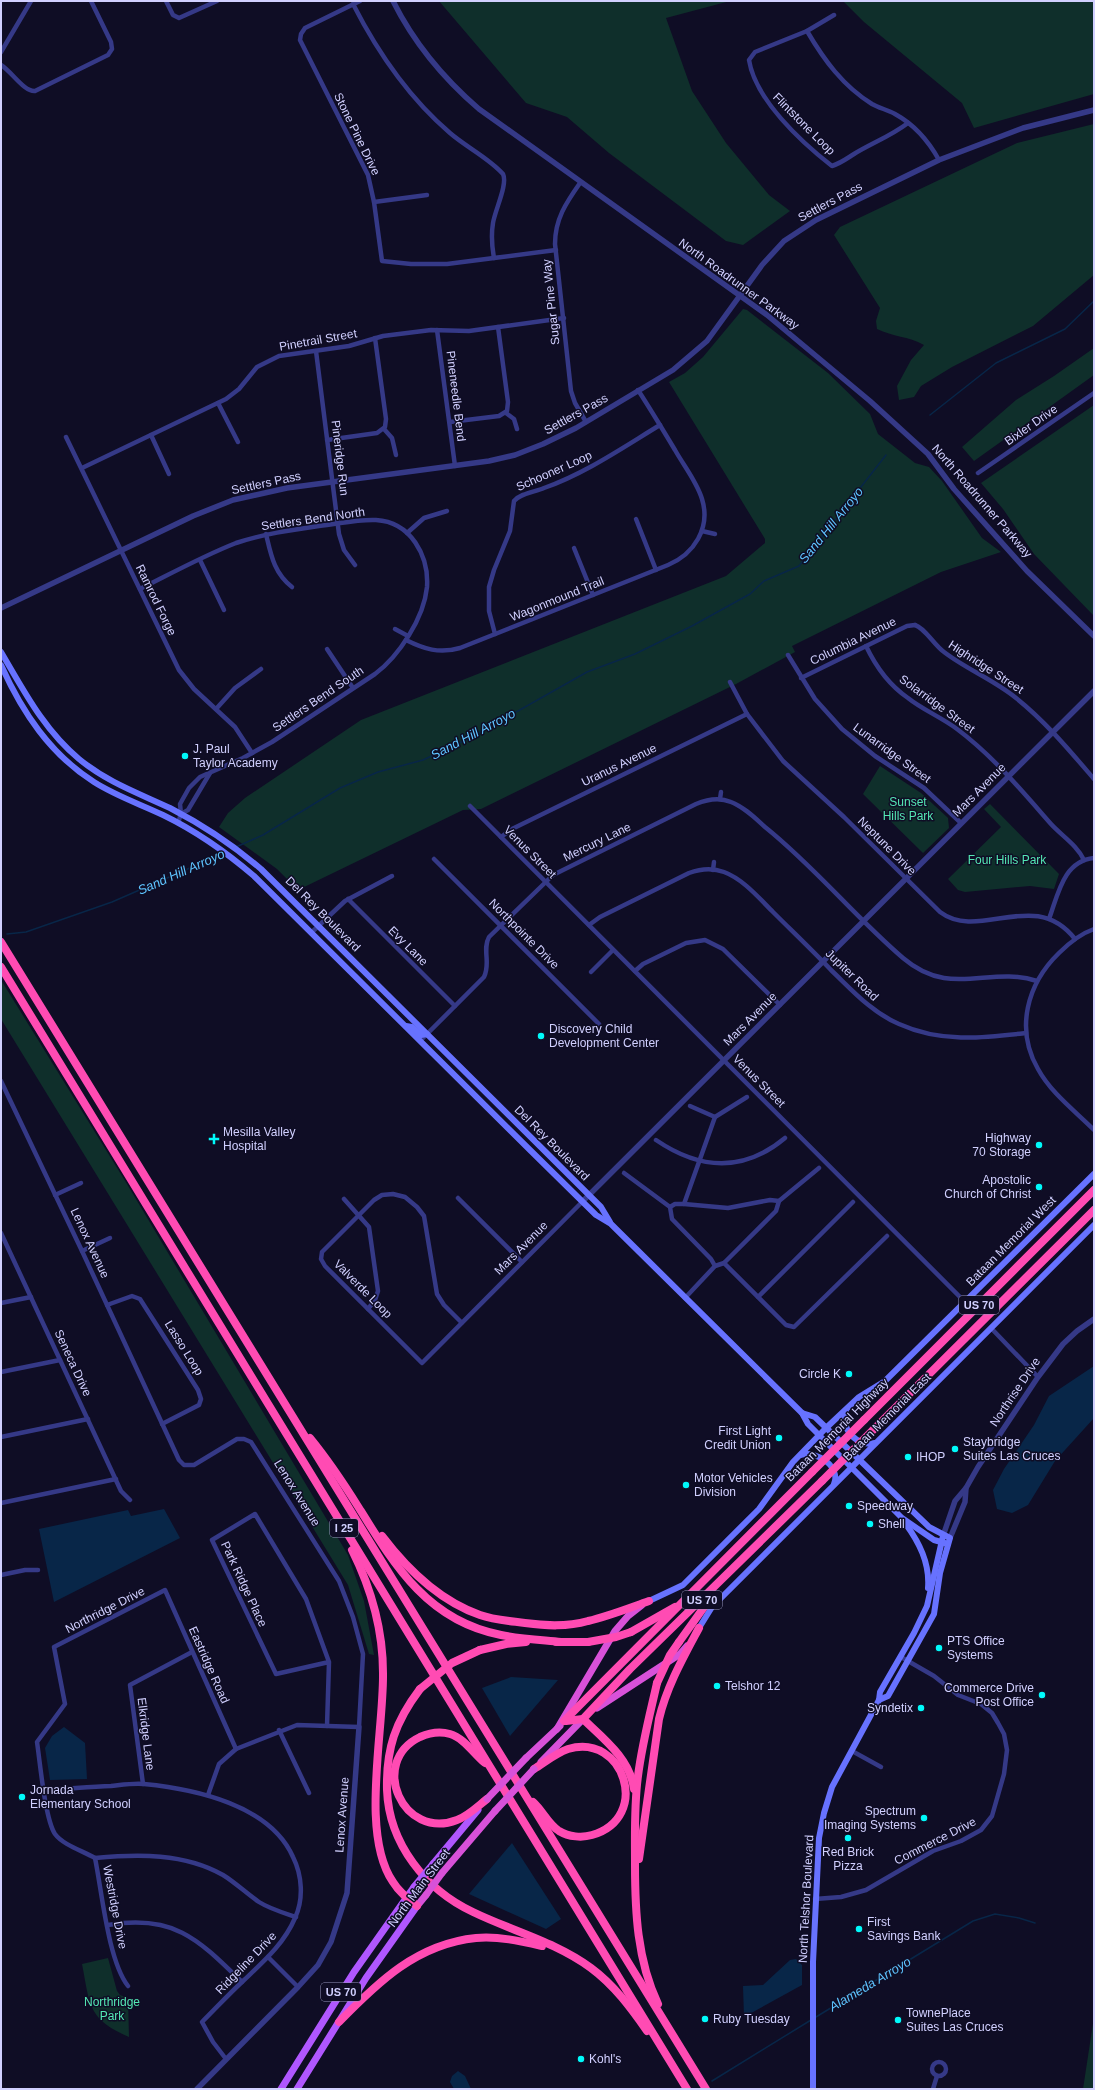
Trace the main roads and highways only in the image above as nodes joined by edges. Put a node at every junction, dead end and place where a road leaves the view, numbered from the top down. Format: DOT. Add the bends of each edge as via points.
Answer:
graph roads {
  1 [pos="1,652"];
  2 [pos="1,665"];
  3 [pos="1,942"];
  4 [pos="1,967"];
  5 [pos="405,1025"];
  6 [pos="427,1034"];
  7 [pos="428,1049"];
  8 [pos="465,1072"];
  9 [pos="483,1090"];
  10 [pos="476,1096"];
  11 [pos="494,1100"];
  12 [pos="487,1108"];
  13 [pos="1094,1174"];
  14 [pos="1094,1190"];
  15 [pos="1094,1210"];
  16 [pos="611,1224"];
  17 [pos="1094,1225"];
  18 [pos="284,1404"];
  19 [pos="846,1410"];
  20 [pos="802,1413"];
  21 [pos="826,1428"];
  22 [pos="819,1436"];
  23 [pos="876,1443"];
  24 [pos="800,1456"];
  25 [pos="859,1460"];
  26 [pos="852,1467"];
  27 [pos="834,1484"];
  28 [pos="326,1497"];
  29 [pos="903,1504"];
  30 [pos="359,1509"];
  31 [pos="895,1511"];
  32 [pos="902,1518"];
  33 [pos="943,1536"];
  34 [pos="949,1541"];
  35 [pos="941,1542"];
  36 [pos="738,1564"];
  37 [pos="649,1601"];
  38 [pos="681,1605"];
  39 [pos="927,1606"];
  40 [pos="699,1628"];
  41 [pos="561,1642"];
  42 [pos="879,1700"];
  43 [pos="583,1719"];
  44 [pos="564,1722"];
  45 [pos="557,1728"];
  46 [pos="492,1768"];
  47 [pos="534,1769"];
  48 [pos="522,1792"];
  49 [pos="487,1799"];
  50 [pos="635,1804"];
  51 [pos="635,1887"];
  52 [pos="406,1897"];
  53 [pos="416,1906"];
  54 [pos="568,1954"];
  55 [pos="339,2022"];
  56 [pos="681,2047"];
  57 [pos="682,2081"];
  58 [pos="281,2089"];
  59 [pos="297,2089"];
  60 [pos="687,2089"];
  61 [pos="706,2089"];
  62 [pos="813,2089"];
  1 -- 6 [label="main road, Del Rey Boulevard" via="40,718 72,753 117,785 181,814 217,835 268,875"];
  2 -- 5 [label="main road, Del Rey Boulevard" via="28,717 45,740 65,760 102,787 193,832 247,870"];
  3 -- 18 [label="highway, I 25"];
  4 -- 28 [label="highway, I 25"];
  5 -- 6 [label="main road" via="420,1034"];
  5 -- 7 [label="main road, Del Rey Boulevard"];
  6 -- 7 [label="main road"];
  6 -- 8 [label="main road, Del Rey Boulevard"];
  7 -- 8 [label="main road" via="437,1050 456,1068"];
  7 -- 10 [label="main road, Del Rey Boulevard"];
  8 -- 9 [label="main road, Del Rey Boulevard"];
  9 -- 10 [label="main road"];
  9 -- 11 [label="main road, Del Rey Boulevard"];
  10 -- 12 [label="main road, Del Rey Boulevard"];
  11 -- 12 [label="main road"];
  11 -- 16 [label="main road, Del Rey Boulevard" via="589,1195"];
  12 -- 16 [label="main road, Del Rey Boulevard" via="582,1202"];
  13 -- 19 [label="main road, Bataan Memorial West" via="885,1381"];
  14 -- 38 [label="highway, Bataan Memorial Highway / US 70, bridge"];
  15 -- 36 [label="highway, US 70, bridge"];
  16 -- 20 [label="main road, Del Rey Boulevard"];
  17 -- 23 [label="main road, Bataan Memorial East"];
  18 -- 30 [label="highway" via="315,1443"];
  18 -- 48 [label="highway, I 25"];
  19 -- 21 [label="main road, Bataan Memorial West"];
  19 -- 23 [label="main road" via="844,1422 847,1430 859,1441 866,1444"];
  20 -- 21 [label="main road, Del Rey Boulevard" via="812,1415"];
  20 -- 22 [label="main road, Del Rey Boulevard" via="806,1422"];
  21 -- 22 [label="main road, Bataan Memorial West"];
  21 -- 25 [label="main road, Del Rey Boulevard"];
  22 -- 24 [label="main road, Bataan Memorial West"];
  22 -- 26 [label="main road, Del Rey Boulevard"];
  23 -- 25 [label="main road, Bataan Memorial East"];
  24 -- 27 [label="main road" via="812,1453 821,1457 834,1471"];
  24 -- 37 [label="main road, Bataan Memorial West" via="759,1508 683,1585"];
  25 -- 26 [label="main road, Bataan Memorial East"];
  25 -- 29 [label="main road, Del Rey Boulevard"];
  26 -- 27 [label="main road, Bataan Memorial East"];
  26 -- 31 [label="main road, Del Rey Boulevard"];
  27 -- 40 [label="main road, Bataan Memorial East" via="712,1607"];
  28 -- 46 [label="highway, I 25"];
  28 -- 52 [label="highway" via="364,1576 376,1612 384,1672 376,1788 377,1838 386,1868 393,1882"];
  29 -- 31 [label="main road"];
  29 -- 33 [label="main road, Del Rey Boulevard"];
  30 -- 37 [label="highway" via="387,1543 433,1589 481,1616 534,1624 569,1625"];
  30 -- 41 [label="highway" via="408,1582 444,1612 460,1621 500,1635"];
  31 -- 32 [label="main road, Del Rey Boulevard"];
  32 -- 35 [label="main road, Del Rey Boulevard"];
  32 -- 39 [label="main road" via="918,1540 924,1554 928,1583"];
  33 -- 34 [label="main road, Del Rey Boulevard"];
  33 -- 35 [label="main road, Northrise Drive"];
  34 -- 35 [label="main road, Del Rey Boulevard"];
  34 -- 42 [label="main road, North Telshor Boulevard" via="940,1573 934,1614 888,1696"];
  35 -- 39 [label="main road, North Telshor Boulevard"];
  36 -- 43 [label="highway, US 70" via="630,1669"];
  36 -- 50 [label="highway, bridge" via="736,1571 700,1610 670,1655 657,1683 642,1747"];
  37 -- 45 [label="highway" via="637,1608 615,1631"];
  38 -- 41 [label="highway, bridge" via="631,1632 616,1637 588,1642"];
  38 -- 44 [label="highway, Bataan Memorial Highway / US 70"];
  39 -- 42 [label="main road, North Telshor Boulevard" via="880,1692"];
  40 -- 43 [label="highway, North Main Street" via="680,1654 610,1698"];
  40 -- 51 [label="highway" via="663,1701"];
  41 -- 54 [label="highway, bridge" via="512,1643 480,1650 452,1663 420,1690 402,1717 394,1734 387,1765 390,1812 398,1838 407,1855 427,1879 456,1903"];
  42 -- 62 [label="main road, North Telshor Boulevard" via="832,1787 819,1838 815,1899"];
  43 -- 44 [label="highway"];
  43 -- 47 [label="highway, North Main Street / US 70"];
  43 -- 50 [label="highway" via="613,1748 628,1767"];
  44 -- 45 [label="highway, US 70"];
  45 -- 49 [label="highway, North Main Street / US 70, bridge"];
  46 -- 49 [label="highway" via="455,1736 440,1732 414,1740 396,1766 395,1786 402,1804 418,1818 431,1823 457,1820"];
  46 -- 57 [label="highway, I 25"];
  47 -- 48 [label="highway" via="566,1750 583,1747 601,1751 617,1764 624,1778 626,1800 622,1814 613,1825 600,1833 586,1837 572,1836 554,1827 536,1804"];
  47 -- 53 [label="highway, North Main Street / US 70, bridge" via="495,1811"];
  48 -- 56 [label="highway, I 25"];
  49 -- 52 [label="main road, North Main Street / US 70, bridge"];
  50 -- 51 [label="highway"];
  51 -- 56 [label="highway" via="637,1924 646,1971 657,2002"];
  52 -- 53 [label="highway"];
  52 -- 58 [label="main road, North Main Street / US 70" via="354,1972"];
  53 -- 55 [label="main road, North Main Street / US 70"];
  54 -- 55 [label="highway" via="507,1939 476,1938 440,1946 414,1957 375,1985"];
  54 -- 57 [label="highway" via="612,1986"];
  55 -- 59 [label="main road, North Main Street / US 70"];
  56 -- 61 [label="highway, I 25"];
  57 -- 60 [label="highway, I 25"];
}
